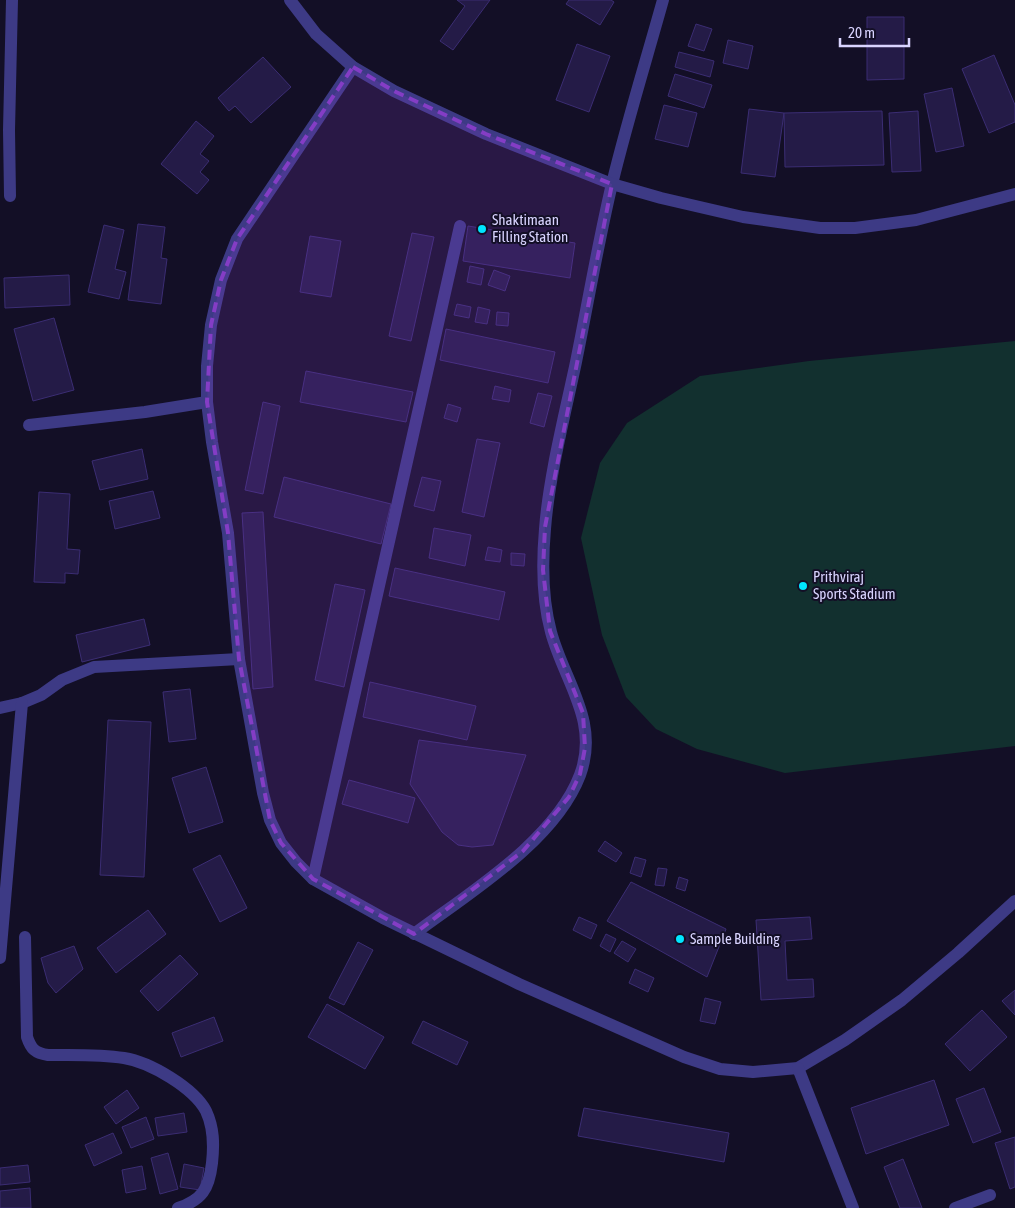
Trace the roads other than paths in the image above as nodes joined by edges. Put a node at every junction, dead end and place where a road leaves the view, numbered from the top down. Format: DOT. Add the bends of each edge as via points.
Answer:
graph roads {
  1 [pos="12,0"];
  2 [pos="290,0"];
  3 [pos="663,0"];
  4 [pos="353,67"];
  5 [pos="612,184"];
  6 [pos="1015,194"];
  7 [pos="10,196"];
  8 [pos="460,226"];
  9 [pos="207,402"];
  10 [pos="29,425"];
  11 [pos="238,659"];
  12 [pos="22,703"];
  13 [pos="0,708"];
  14 [pos="313,879"];
  15 [pos="1015,901"];
  16 [pos="414,934"];
  17 [pos="25,937"];
  18 [pos="0,958"];
  19 [pos="798,1068"];
  20 [pos="990,1195"];
  21 [pos="178,1208"];
  22 [pos="853,1208"];
  23 [pos="954,1208"];
  1 -- 7 [label="street"];
  2 -- 4 [label="street" via="316,34"];
  3 -- 5 [label="street"];
  4 -- 5 [label="street" via="394,91 486,134"];
  4 -- 9 [label="street" via="237,239 220,280 211,325"];
  5 -- 6 [label="street" via="743,218 820,228 855,228 916,220"];
  5 -- 16 [label="street" via="545,526 543,570 550,631 583,713 585,748 580,774 569,797 544,831 523,851"];
  8 -- 14 [label="street"];
  9 -- 10 [label="street"];
  9 -- 11 [label="street" via="228,533"];
  11 -- 12 [label="street" via="94,667 62,680 41,695"];
  11 -- 14 [label="street" via="270,820 281,843"];
  12 -- 13 [label="street"];
  12 -- 18 [label="street"];
  14 -- 16 [label="street"];
  15 -- 19 [label="street" via="902,1000"];
  16 -- 19 [label="street" via="684,1057 720,1069 753,1072"];
  17 -- 21 [label="street" via="27,1037 30,1047 37,1053 48,1055 126,1058 172,1078 205,1110 212,1127 214,1146 211,1174 201,1196 193,1203"];
  19 -- 22 [label="street"];
  20 -- 23 [label="street"];
}
